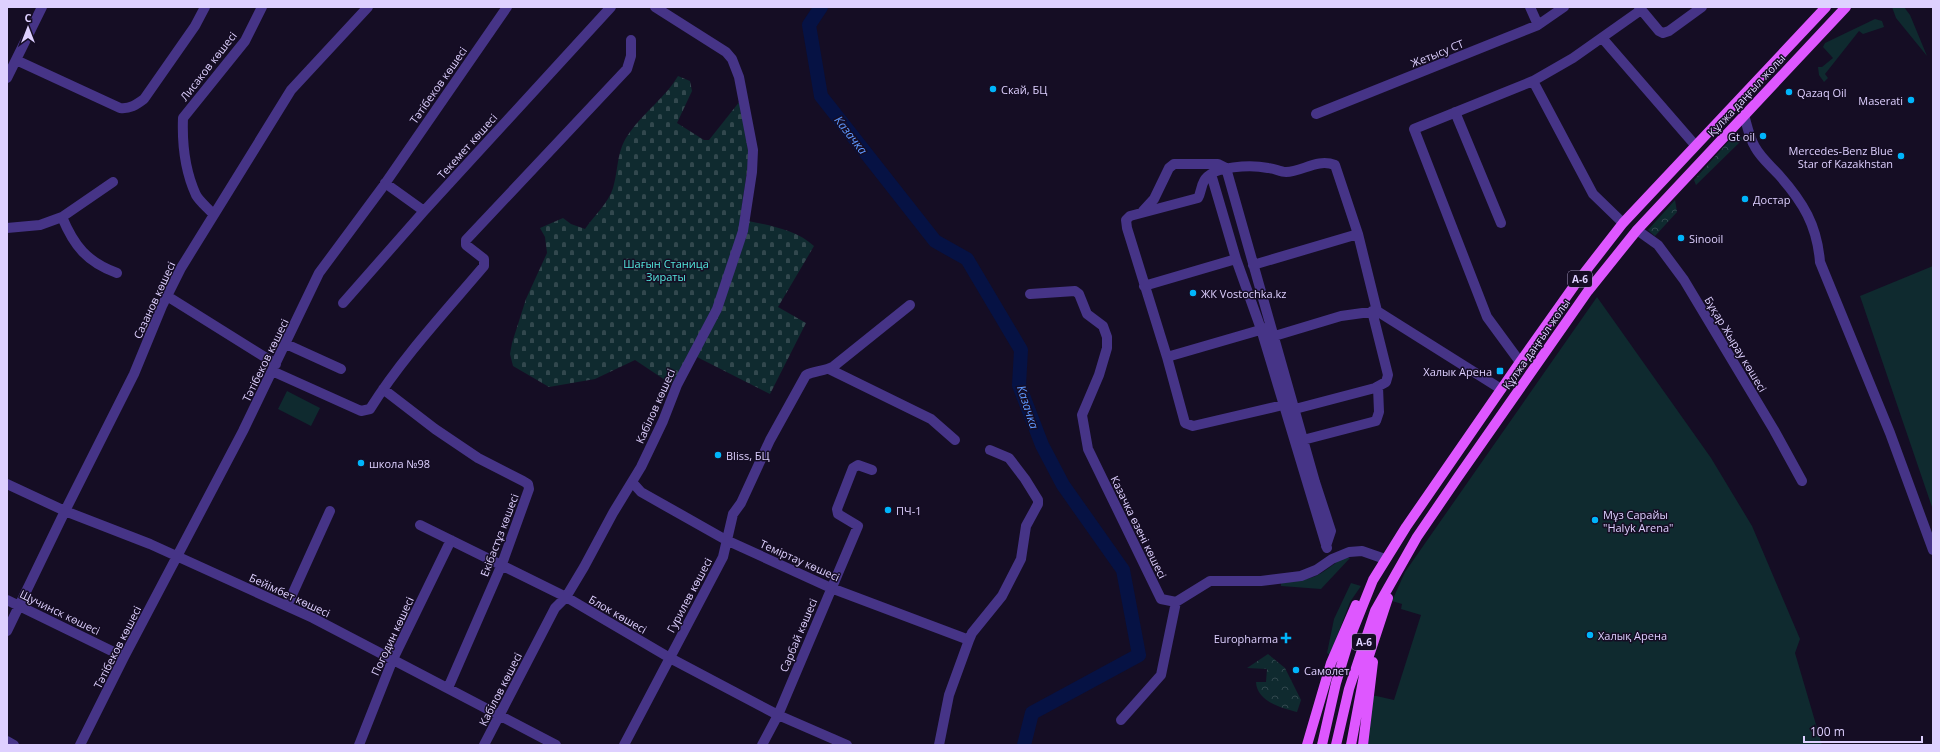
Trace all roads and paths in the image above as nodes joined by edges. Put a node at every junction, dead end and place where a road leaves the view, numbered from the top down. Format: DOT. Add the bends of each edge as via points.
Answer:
graph roads {
  1 [pos="42,7"];
  2 [pos="205,7"];
  3 [pos="262,7"];
  4 [pos="368,7"];
  5 [pos="507,7"];
  6 [pos="611,7"];
  7 [pos="655,7"];
  8 [pos="1530,7"];
  9 [pos="1564,7"];
  10 [pos="1702,7"];
  11 [pos="1826,7"];
  12 [pos="1846,7"];
  13 [pos="1640,9"];
  14 [pos="1538,24"];
  15 [pos="1603,39"];
  16 [pos="631,40"];
  17 [pos="16,60"];
  18 [pos="7,78"];
  19 [pos="1533,81"];
  20 [pos="1455,112"];
  21 [pos="1316,114"];
  22 [pos="1744,115"];
  23 [pos="1695,145"];
  24 [pos="1226,168"];
  25 [pos="1211,174"];
  26 [pos="113,182"];
  27 [pos="385,183"];
  28 [pos="424,211"];
  29 [pos="1140,212"];
  30 [pos="213,214"];
  31 [pos="62,217"];
  32 [pos="1501,223"];
  33 [pos="1623,223"];
  34 [pos="7,228"];
  35 [pos="1637,230"];
  36 [pos="1358,234"];
  37 [pos="1236,259"];
  38 [pos="1253,265"];
  39 [pos="117,273"];
  40 [pos="1144,286"];
  41 [pos="1030,294"];
  42 [pos="167,296"];
  43 [pos="343,303"];
  44 [pos="910,305"];
  45 [pos="1375,311"];
  46 [pos="1268,333"];
  47 [pos="286,344"];
  48 [pos="1167,357"];
  49 [pos="1520,362"];
  50 [pos="274,367"];
  51 [pos="341,369"];
  52 [pos="828,369"];
  53 [pos="1378,387"];
  54 [pos="1501,389"];
  55 [pos="383,390"];
  56 [pos="1283,405"];
  57 [pos="1295,409"];
  58 [pos="955,440"];
  59 [pos="1303,440"];
  60 [pos="990,450"];
  61 [pos="872,470"];
  62 [pos="1802,481"];
  63 [pos="632,482"];
  64 [pos="7,484"];
  65 [pos="65,511"];
  66 [pos="330,511"];
  67 [pos="420,525"];
  68 [pos="451,540"];
  69 [pos="726,540"];
  70 [pos="1326,546"];
  71 [pos="1933,550"];
  72 [pos="178,557"];
  73 [pos="1332,559"];
  74 [pos="1385,559"];
  75 [pos="502,564"];
  76 [pos="1401,564"];
  77 [pos="1372,580"];
  78 [pos="830,588"];
  79 [pos="566,597"];
  80 [pos="7,600"];
  81 [pos="1176,602"];
  82 [pos="19,605"];
  83 [pos="287,606"];
  84 [pos="1384,611"];
  85 [pos="7,631"];
  86 [pos="969,640"];
  87 [pos="124,657"];
  88 [pos="670,658"];
  89 [pos="393,659"];
  90 [pos="448,688"];
  91 [pos="500,715"];
  92 [pos="778,715"];
  93 [pos="1121,720"];
  94 [pos="7,742"];
  95 [pos="14,745"];
  96 [pos="80,745"];
  97 [pos="359,745"];
  98 [pos="484,745"];
  99 [pos="556,745"];
  100 [pos="624,745"];
  101 [pos="762,745"];
  102 [pos="847,745"];
  103 [pos="939,745"];
  104 [pos="1307,745"];
  105 [pos="1322,745"];
  106 [pos="1336,745"];
  107 [pos="1351,745"];
  108 [pos="1363,745"];
  1 -- 17 [label="street"];
  2 -- 17 [label="street" via="195,26 144,99 127,109"];
  3 -- 30 [label="street, Лисаков көшесі" via="245,40 183,118 182,135 186,167 197,196"];
  4 -- 30 [label="street, Сазанов көшесі" via="291,90"];
  5 -- 27 [label="street, Тәтібеков көшесі"];
  6 -- 28 [label="street, Текемет көшесі"];
  7 -- 63 [label="street, Кабілов көшесі" via="726,52 732,59 739,77 753,150 752,172 743,231 717,309 677,384 663,421"];
  8 -- 14 [label="street"];
  9 -- 14 [label="street, Жетысу СТ"];
  10 -- 13 [label="street" via="1663,33"];
  11 -- 23 [label="main road, Құлжа даңғыл жолы / A-6"];
  12 -- 22 [label="main road, Құлжа даңғыл жолы / A-6"];
  13 -- 15 [label="street"];
  14 -- 21 [label="street, Жетысу СТ"];
  15 -- 19 [label="street"];
  15 -- 23 [label="street"];
  16 -- 55 [label="street" via="631,56 626,69 466,240 466,245 484,260 484,266"];
  17 -- 18 [label="street"];
  19 -- 20 [label="street"];
  19 -- 33 [label="street" via="1593,194"];
  20 -- 32 [label="street"];
  20 -- 49 [label="street" via="1414,129 1487,317"];
  22 -- 35 [label="main road, Құлжа даңғыл жолы / A-6"];
  22 -- 71 [label="street" via="1754,146 1804,206 1818,242 1820,262 1890,433"];
  23 -- 33 [label="main road, Құлжа даңғыл жолы / A-6"];
  24 -- 25 [label="street"];
  24 -- 29 [label="street" via="1218,164 1174,164 1169,168 1154,200"];
  24 -- 36 [label="street" via="1268,168 1287,172 1312,164 1334,165"];
  24 -- 38 [label="street"];
  25 -- 29 [label="street" via="1204,181 1198,198"];
  25 -- 37 [label="street"];
  26 -- 31 [label="street"];
  27 -- 28 [label="street"];
  27 -- 47 [label="street, Тәтібеков көшесі" via="319,273"];
  28 -- 43 [label="street, Текемет көшесі"];
  29 -- 40 [label="street" via="1126,220"];
  30 -- 42 [label="street, Сазанов көшесі"];
  31 -- 34 [label="street" via="40,225"];
  31 -- 39 [label="street" via="76,245 85,255 100,267"];
  33 -- 49 [label="main road, Құлжа даңғыл жолы / A-6"];
  35 -- 62 [label="street, Бұқар Жырау көшесі" via="1658,246 1684,280"];
  35 -- 76 [label="main road, Құлжа даңғыл жолы / A-6" via="1588,292 1458,477"];
  36 -- 38 [label="street"];
  36 -- 45 [label="street"];
  37 -- 40 [label="street"];
  37 -- 46 [label="street"];
  38 -- 46 [label="street"];
  40 -- 48 [label="street"];
  41 -- 81 [label="street, Казачка өзені көшесі" via="1075,291 1079,294 1087,314 1103,326 1107,348 1082,415 1088,449 1161,599"];
  42 -- 50 [label="street"];
  42 -- 65 [label="street, Сазанов көшесі" via="134,374"];
  44 -- 52 [label="street, Гурилев көшесі"];
  45 -- 46 [label="street"];
  45 -- 53 [label="street" via="1388,375 1386,382"];
  45 -- 54 [label="street"];
  46 -- 48 [label="street"];
  46 -- 56 [label="street"];
  46 -- 57 [label="street"];
  47 -- 50 [label="street, Тәтібеков көшесі"];
  47 -- 51 [label="street"];
  48 -- 56 [label="street" via="1185,423 1189,426"];
  49 -- 54 [label="main road, Құлжа даңғыл жолы / A-6"];
  50 -- 55 [label="street" via="364,412 370,409"];
  50 -- 72 [label="street, Тәтібеков көшесі"];
  52 -- 58 [label="street" via="931,419"];
  52 -- 69 [label="street, Гурилев көшесі" via="816,370 806,375 733,514"];
  53 -- 57 [label="street"];
  53 -- 59 [label="street" via="1379,412 1376,421"];
  54 -- 74 [label="main road, Құлжа даңғыл жолы / A-6"];
  55 -- 75 [label="street, Екібастұз көшесі" via="478,458 528,484 529,489"];
  56 -- 70 [label="street"];
  57 -- 59 [label="street"];
  59 -- 70 [label="street" via="1331,531"];
  60 -- 86 [label="street" via="1009,458 1025,479 1038,504 1026,526 1021,559 1002,596"];
  61 -- 78 [label="street, Сарбай көшесі" via="858,465 853,468 837,509 838,514 858,526"];
  63 -- 69 [label="street, Теміртау көшесі" via="641,492"];
  63 -- 79 [label="street, Кабілов көшесі"];
  64 -- 65 [label="street, Бейімбет көшесі"];
  65 -- 72 [label="street, Бейімбет көшесі"];
  65 -- 82 [label="street, Сазанов көшесі"];
  66 -- 83 [label="street"];
  67 -- 68 [label="street, Блок көшесі"];
  68 -- 75 [label="street, Блок көшесі"];
  68 -- 89 [label="street, Погодин көшесі"];
  69 -- 78 [label="street, Теміртау көшесі"];
  69 -- 88 [label="street, Гурилев көшесі" via="723,557"];
  70 -- 73 [label="street"];
  72 -- 83 [label="street, Бейімбет көшесі"];
  72 -- 87 [label="street, Тәтібеков көшесі"];
  73 -- 74 [label="street" via="1350,552 1362,551"];
  73 -- 81 [label="street" via="1301,576 1261,581 1210,582"];
  74 -- 77 [label="main road, Құлжа даңғыл жолы / A-6"];
  75 -- 79 [label="street, Блок көшесі"];
  75 -- 90 [label="street, Екібастұз көшесі"];
  76 -- 84 [label="main road"];
  76 -- 106 [label="main road, Құлжа даңғыл жолы / A-6" via="1375,611 1349,689"];
  77 -- 104 [label="main road" via="1344,630 1325,680"];
  77 -- 105 [label="main road, Құлжа даңғыл жолы / A-6" via="1349,640"];
  78 -- 86 [label="street, Теміртау көшесі"];
  78 -- 92 [label="street, Сарбай көшесі"];
  79 -- 88 [label="street, Блок көшесі"];
  79 -- 91 [label="street, Кабілов көшесі" via="555,608"];
  80 -- 82 [label="street, Щучинск көшесі"];
  81 -- 93 [label="street" via="1162,675"];
  82 -- 85 [label="street, Сазанов көшесі"];
  82 -- 87 [label="street, Щучинск көшесі"];
  83 -- 89 [label="street, Бейімбет көшесі"];
  84 -- 107 [label="main road" via="1366,665"];
  84 -- 108 [label="main road" via="1368,694"];
  86 -- 103 [label="street" via="949,695"];
  87 -- 96 [label="street, Тәтібеков көшесі"];
  88 -- 92 [label="street, Блок көшесі"];
  88 -- 100 [label="street, Гурилев көшесі"];
  89 -- 90 [label="street, Бейімбет көшесі"];
  89 -- 97 [label="street, Погодин көшесі"];
  90 -- 91 [label="street, Бейімбет көшесі"];
  91 -- 98 [label="street, Кабілов көшесі"];
  91 -- 99 [label="street, Бейімбет көшесі"];
  92 -- 101 [label="street, Сарбай көшесі"];
  92 -- 102 [label="street, Блок көшесі"];
  94 -- 95 [label="street"];
}
